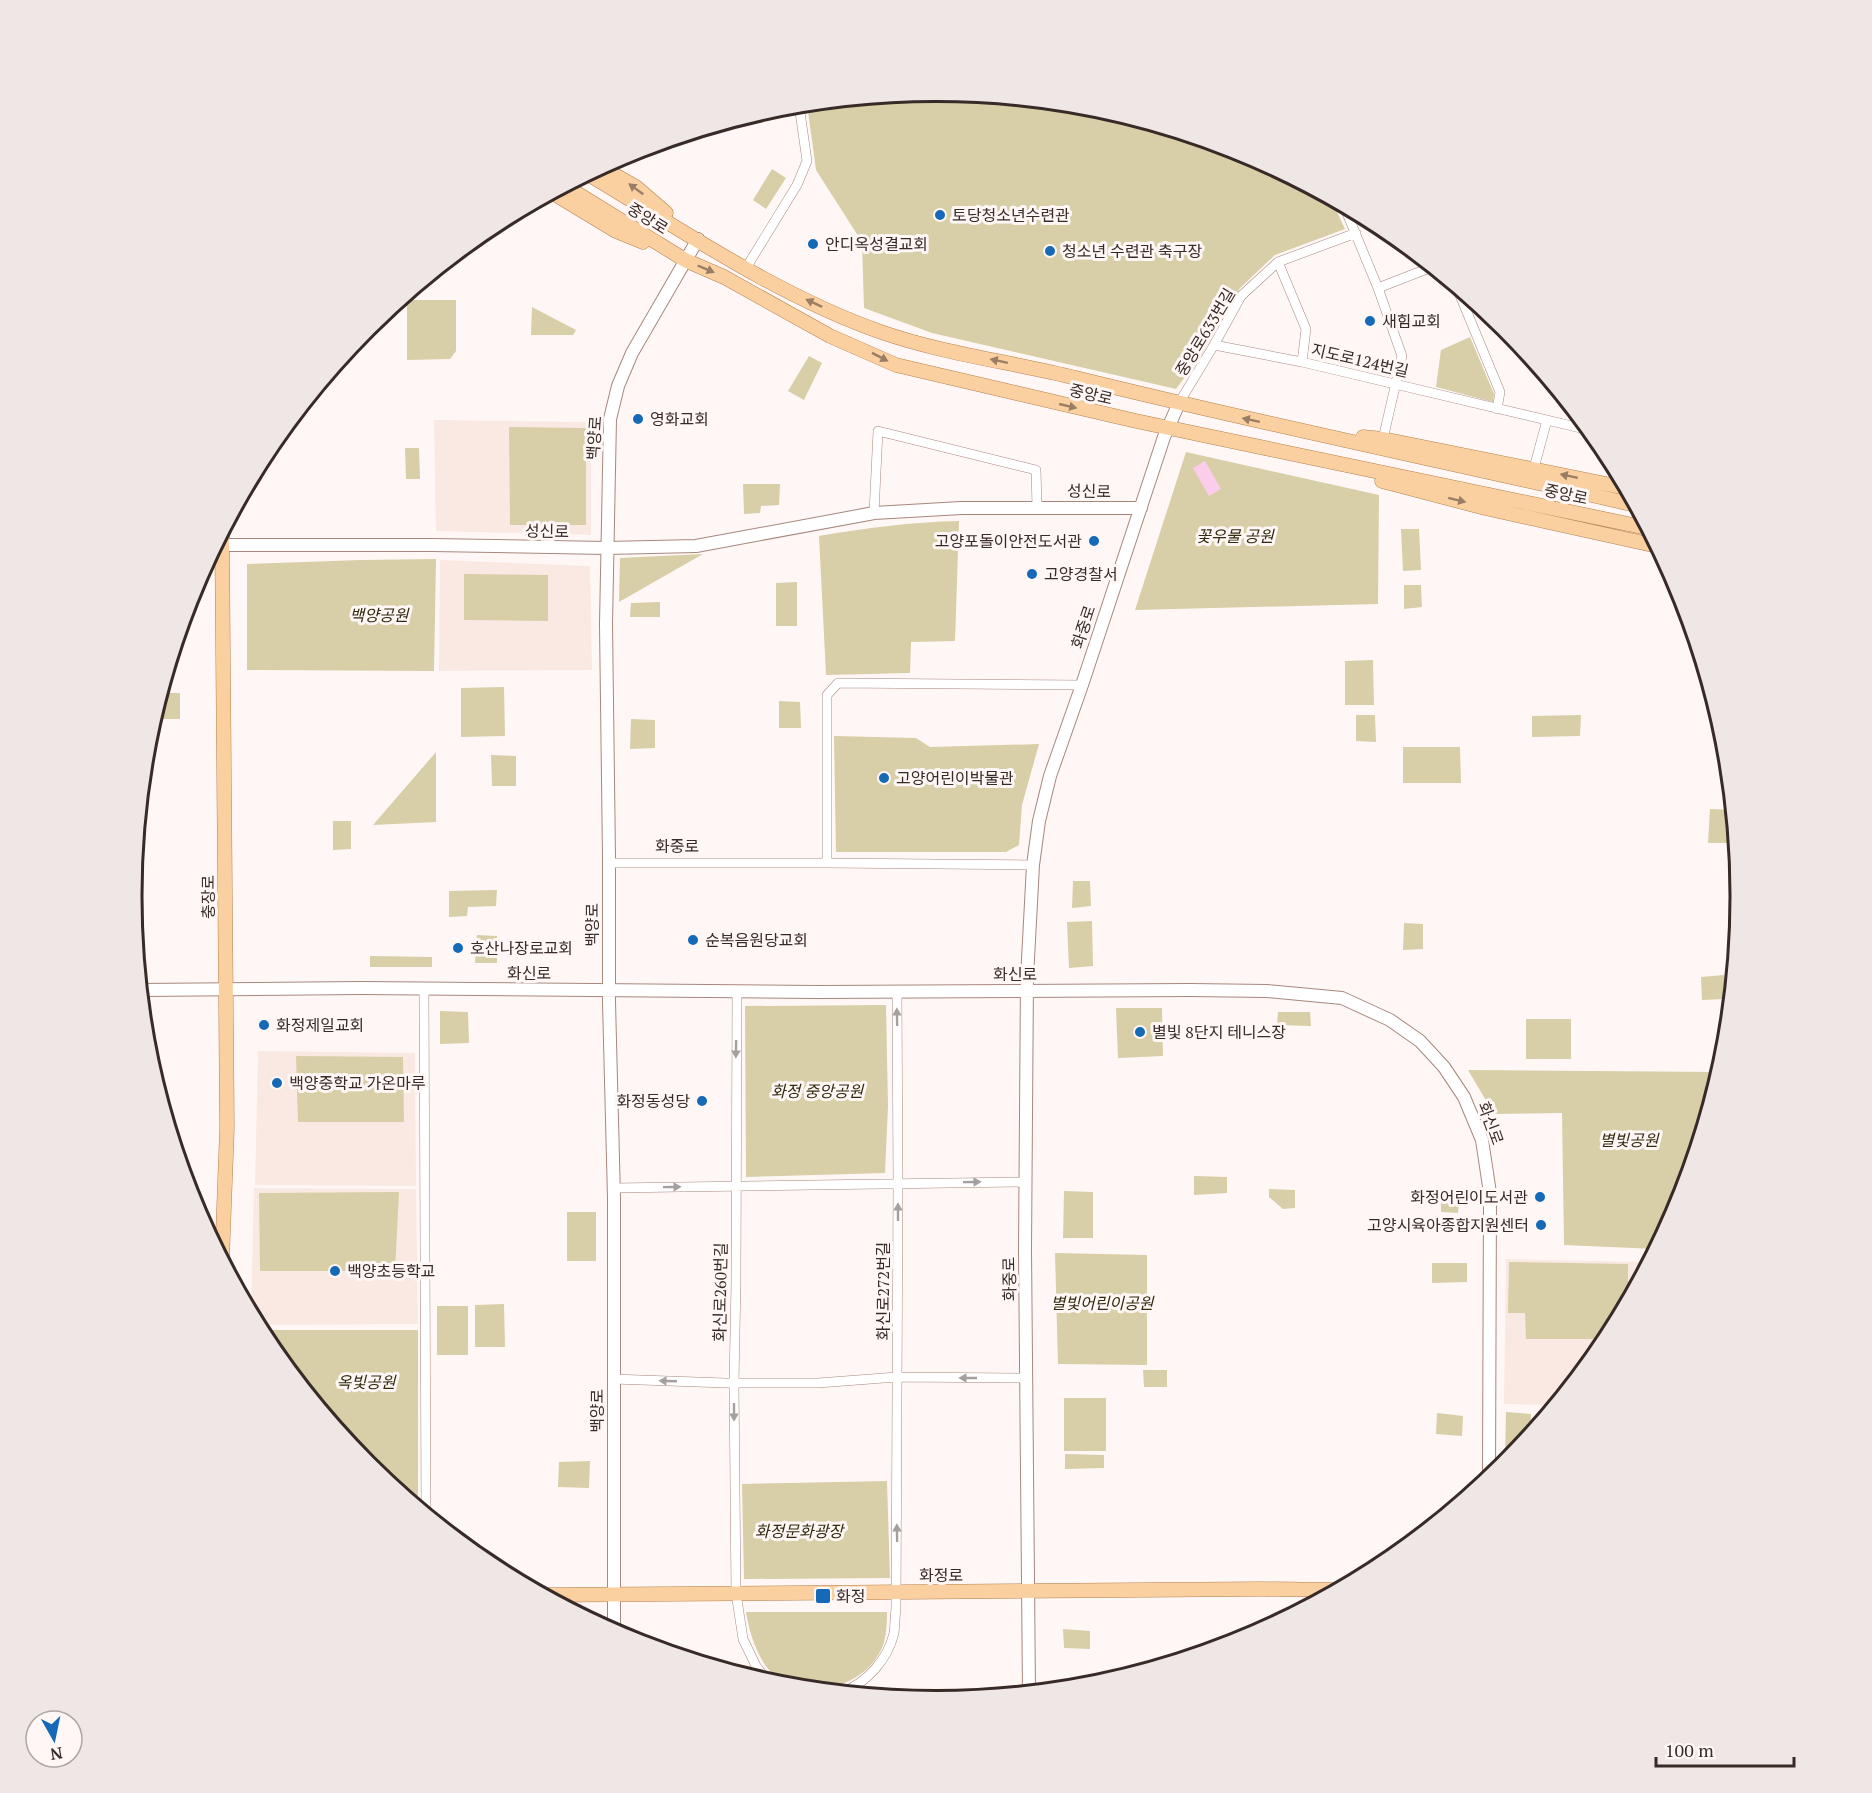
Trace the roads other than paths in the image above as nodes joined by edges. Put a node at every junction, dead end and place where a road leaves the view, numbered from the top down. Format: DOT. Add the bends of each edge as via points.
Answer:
graph roads {
  1 [pos="800,114"];
  2 [pos="610,172"];
  3 [pos="596,179"];
  4 [pos="572,191"];
  5 [pos="560,197"];
  6 [pos="1350,219"];
  7 [pos="1356,232"];
  8 [pos="698,239"];
  9 [pos="685,260"];
  10 [pos="1278,262"];
  11 [pos="746,268"];
  12 [pos="1425,270"];
  13 [pos="1378,288"];
  14 [pos="1463,301"];
  15 [pos="1214,345"];
  16 [pos="1302,362"];
  17 [pos="1395,384"];
  18 [pos="1179,403"];
  19 [pos="1497,409"];
  20 [pos="1547,420"];
  21 [pos="1169,427"];
  22 [pos="1576,427"];
  23 [pos="1308,432"];
  24 [pos="1383,439"];
  25 [pos="1279,451"];
  26 [pos="1534,468"];
  27 [pos="1616,486"];
  28 [pos="1626,503"];
  29 [pos="1037,507"];
  30 [pos="1141,508"];
  31 [pos="874,513"];
  32 [pos="1639,526"];
  33 [pos="225,541"];
  34 [pos="1649,544"];
  35 [pos="607,548"];
  36 [pos="220,551"];
  37 [pos="1082,685"];
  38 [pos="827,862"];
  39 [pos="609,863"];
  40 [pos="1033,865"];
  41 [pos="225,989"];
  42 [pos="424,989"];
  43 [pos="147,990"];
  44 [pos="609,990"];
  45 [pos="737,991"];
  46 [pos="897,991"];
  47 [pos="1027,991"];
  48 [pos="1026,1182"];
  49 [pos="898,1184"];
  50 [pos="736,1186"];
  51 [pos="614,1188"];
  52 [pos="222,1247"];
  53 [pos="897,1377"];
  54 [pos="1027,1378"];
  55 [pos="613,1379"];
  56 [pos="734,1383"];
  57 [pos="1489,1466"];
  58 [pos="426,1506"];
  59 [pos="1324,1590"];
  60 [pos="1027,1591"];
  61 [pos="898,1592"];
  62 [pos="736,1593"];
  63 [pos="558,1595"];
  64 [pos="614,1595"];
  65 [pos="614,1623"];
  66 [pos="760,1671"];
  67 [pos="1029,1685"];
  68 [pos="853,1686"];
  1 -- 11 [label="street" via="807,161 797,185"];
  8 -- 2 [label="main road, one-way" via="636,187"];
  3 -- 8 [label="main road, 중앙로"];
  4 -- 9 [label="main road, 중앙로"];
  5 -- 9 [label="main road" via="616,231"];
  6 -- 7 [label="street"];
  7 -- 10 [label="street, 중앙로633번길"];
  7 -- 13 [label="street"];
  8 -- 9 [label="main road, 백양로"];
  8 -- 11 [label="main road, 중앙로"];
  9 -- 21 [label="main road, 중앙로, one-way" via="896,366"];
  9 -- 35 [label="main road, 백양로" via="632,353 618,386 610,420"];
  10 -- 15 [label="street, 중앙로633번길" via="1241,296"];
  10 -- 16 [label="street" via="1306,329"];
  18 -- 11 [label="main road, 중앙로, one-way" via="881,332 800,297"];
  12 -- 13 [label="street"];
  13 -- 17 [label="street" via="1402,356"];
  14 -- 19 [label="street" via="1500,392"];
  15 -- 16 [label="street, 지도로124번길"];
  15 -- 18 [label="street, 중앙로633번길"];
  16 -- 17 [label="street, 지도로124번길"];
  17 -- 19 [label="street, 지도로124번길"];
  17 -- 24 [label="street"];
  18 -- 21 [label="main road, 화중로"];
  23 -- 18 [label="main road, 중앙로, one-way"];
  19 -- 20 [label="street, 지도로124번길"];
  20 -- 22 [label="street, 지도로124번길"];
  20 -- 26 [label="street"];
  21 -- 25 [label="main road, 중앙로"];
  21 -- 30 [label="main road, 화중로"];
  23 -- 24 [label="main road"];
  23 -- 28 [label="main road, 중앙로"];
  24 -- 26 [label="main road"];
  25 -- 32 [label="main road, 중앙로"];
  25 -- 34 [label="main road, one-way" via="1485,508"];
  27 -- 26 [label="main road, one-way"];
  29 -- 30 [label="main road, 성신로"];
  29 -- 31 [label="main road, 성신로"];
  29 -- 31 [label="street" via="1036,470 878,431"];
  30 -- 37 [label="main road, 화중로"];
  31 -- 35 [label="main road, 성신로" via="696,546"];
  33 -- 35 [label="main road, 성신로"];
  35 -- 39 [label="main road, 백양로"];
  36 -- 41 [label="main road, 충장로"];
  37 -- 38 [label="street" via="838,683 827,695"];
  37 -- 40 [label="main road, 화중로" via="1050,776"];
  38 -- 39 [label="street, 화중로"];
  38 -- 40 [label="street, 화중로"];
  39 -- 44 [label="main road, 백양로"];
  40 -- 47 [label="main road, 화중로"];
  41 -- 42 [label="main road, 화신로"];
  41 -- 43 [label="main road, 화신로"];
  41 -- 52 [label="main road, 충장로" via="227,1128"];
  42 -- 44 [label="main road, 화신로"];
  42 -- 58 [label="street"];
  44 -- 45 [label="main road, 화신로"];
  44 -- 51 [label="main road, 백양로"];
  45 -- 46 [label="main road, 화신로"];
  45 -- 50 [label="street, 화신로260번길, one-way"];
  46 -- 47 [label="main road, 화신로"];
  49 -- 46 [label="street, 화신로272번길, one-way"];
  47 -- 48 [label="main road, 화중로"];
  47 -- 57 [label="main road, 화신로" via="1267,991 1342,998 1390,1020 1420,1041 1464,1097 1482,1140 1487,1166"];
  49 -- 48 [label="street, one-way"];
  48 -- 54 [label="main road, 화중로"];
  49 -- 50 [label="street"];
  53 -- 49 [label="street, 화신로272번길, one-way"];
  51 -- 50 [label="street, one-way"];
  50 -- 56 [label="street, 화신로260번길"];
  51 -- 55 [label="main road, 백양로"];
  54 -- 53 [label="street, one-way"];
  53 -- 56 [label="street" via="818,1383"];
  61 -- 53 [label="street, 화신로272번길, one-way"];
  54 -- 60 [label="main road, 화중로"];
  56 -- 55 [label="street, one-way"];
  55 -- 64 [label="main road, 백양로"];
  56 -- 62 [label="street, 화신로260번길, one-way"];
  59 -- 60 [label="main road, 화정로"];
  60 -- 61 [label="main road, 화정로"];
  60 -- 67 [label="main road, 화중로"];
  61 -- 62 [label="main road, 화정로"];
  61 -- 68 [label="street, 화신로272번길" via="894,1632 882,1662"];
  62 -- 64 [label="main road, 화정로"];
  62 -- 66 [label="street, 화신로260번길" via="743,1639"];
  63 -- 64 [label="main road, 화정로"];
  64 -- 65 [label="main road, 백양로"];
}
